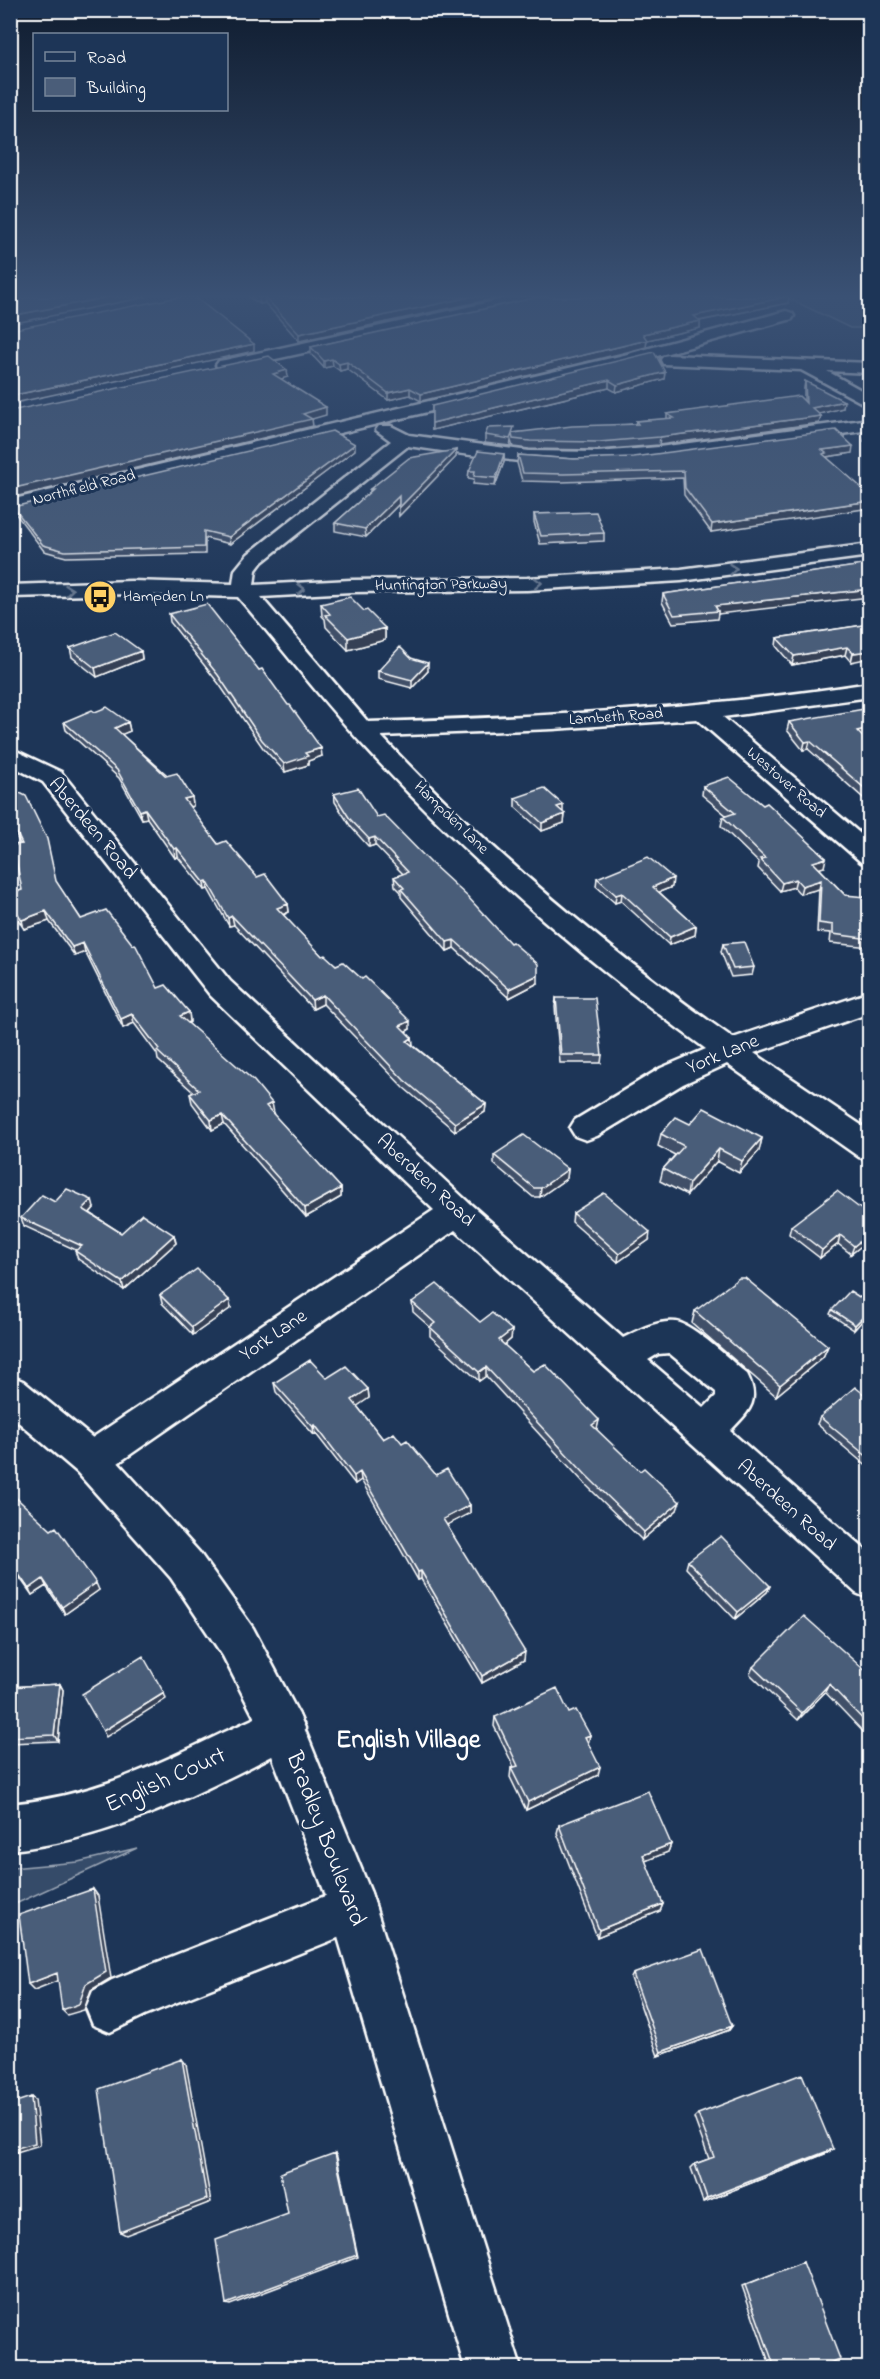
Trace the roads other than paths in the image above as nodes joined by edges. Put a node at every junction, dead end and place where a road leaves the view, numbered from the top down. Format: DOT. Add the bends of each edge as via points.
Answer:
graph roads {
  1 [pos="417,408"];
  2 [pos="366,420"];
  3 [pos="870,424"];
  4 [pos="404,440"];
  5 [pos="10,506"];
  6 [pos="870,532"];
  7 [pos="870,550"];
  8 [pos="329,568"];
  9 [pos="273,569"];
  10 [pos="10,573"];
  11 [pos="244,580"];
  12 [pos="10,591"];
  13 [pos="870,690"];
  14 [pos="702,711"];
  15 [pos="362,729"];
  16 [pos="10,755"];
  17 [pos="870,856"];
  18 [pos="870,1002"];
  19 [pos="729,1050"];
  20 [pos="586,1128"];
  21 [pos="870,1148"];
  22 [pos="457,1212"];
  23 [pos="620,1358"];
  24 [pos="10,1392"];
  25 [pos="704,1433"];
  26 [pos="91,1460"];
  27 [pos="870,1580"];
  28 [pos="283,1728"];
  29 [pos="10,1827"];
  30 [pos="353,1908"];
  31 [pos="110,2008"];
  32 [pos="493,2368"];
  1 -- 2 [label="street, Northfield Road"];
  2 -- 4 [label="street"];
  2 -- 5 [label="street, Northfield Road"];
  3 -- 4 [label="street" via="598,458 529,457"];
  4 -- 11 [label="street" via="255,558"];
  6 -- 8 [label="street, Huntington Parkway" via="732,552 599,563"];
  11 -- 7 [label="street, Huntington Parkway, one-way" via="605,580 739,569"];
  9 -- 11 [label="street, Huntington Parkway"];
  10 -- 11 [label="street, Huntington Parkway"];
  12 -- 11 [label="street, Huntington Parkway, one-way" via="148,588"];
  11 -- 15 [label="street, Hampden Lane"];
  13 -- 14 [label="street, Lambeth Road"];
  14 -- 15 [label="street, Lambeth Road" via="512,725"];
  14 -- 17 [label="street, Westover Road"];
  15 -- 19 [label="street, Hampden Lane" via="432,802 533,897 611,962"];
  16 -- 22 [label="street, Aberdeen Road" via="52,777 220,988"];
  18 -- 19 [label="street, York Lane"];
  19 -- 20 [label="street, York Lane" via="672,1076"];
  19 -- 21 [label="street, Hampden Lane"];
  22 -- 23 [label="street, Aberdeen Road"];
  22 -- 26 [label="street, York Lane"];
  23 -- 25 [label="street, Aberdeen Road"];
  23 -- 25 [label="street" via="652,1340 676,1337 734,1385 735,1401"];
  24 -- 26 [label="street, Bradley Boulevard"];
  25 -- 27 [label="street, Aberdeen Road"];
  26 -- 28 [label="street, Bradley Boulevard" via="185,1565 238,1642"];
  28 -- 29 [label="street, English Court" via="113,1808"];
  28 -- 30 [label="street, Bradley Boulevard"];
  30 -- 31 [label="street"];
  30 -- 32 [label="street, Bradley Boulevard"];
}
